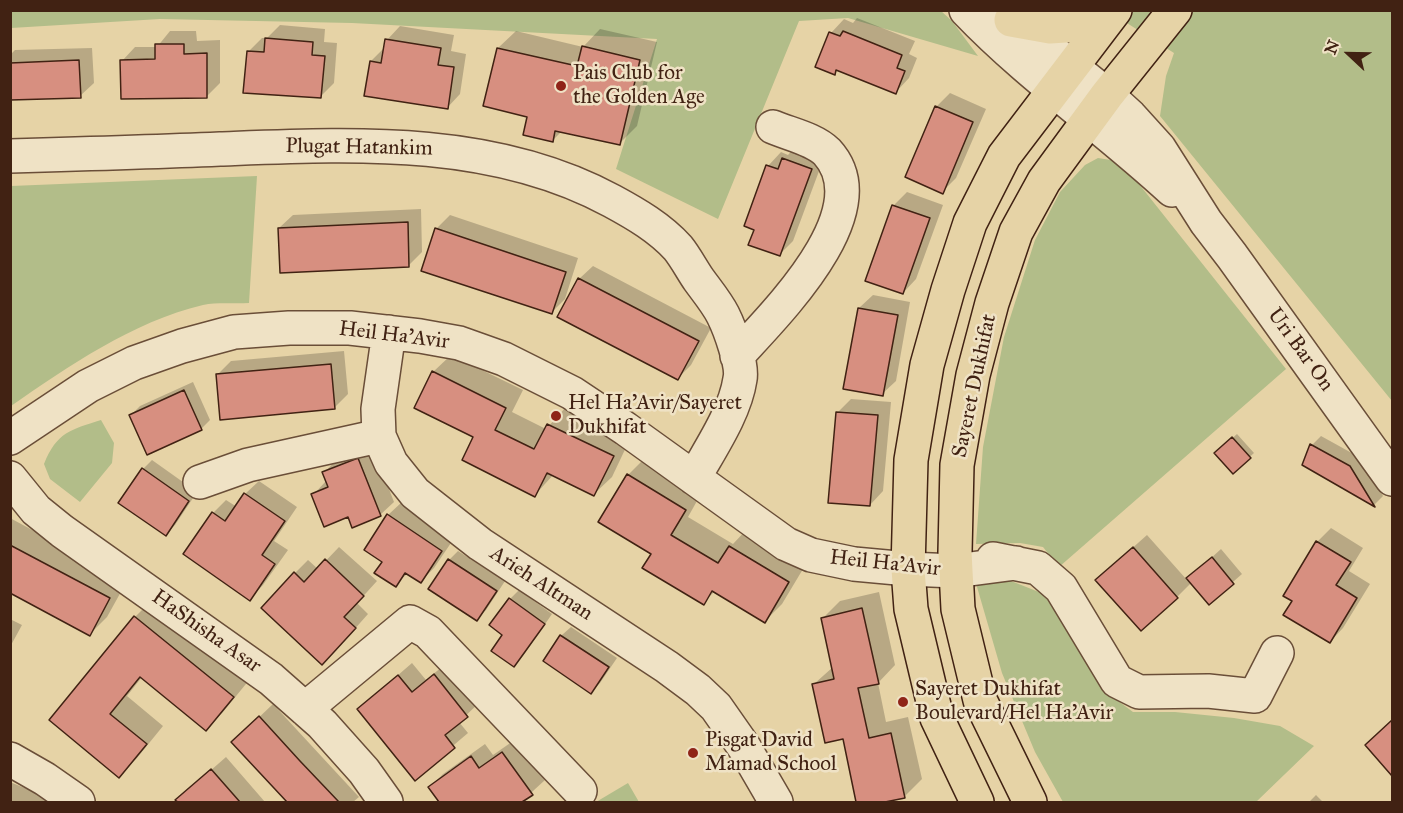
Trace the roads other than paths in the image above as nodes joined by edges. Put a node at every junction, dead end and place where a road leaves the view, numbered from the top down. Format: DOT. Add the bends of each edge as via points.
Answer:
graph roads {
  1 [pos="966,10"];
  2 [pos="1112,10"];
  3 [pos="1175,10"];
  4 [pos="1003,15"];
  5 [pos="1063,78"];
  6 [pos="1107,95"];
  7 [pos="1088,120"];
  8 [pos="773,127"];
  9 [pos="10,156"];
  10 [pos="1206,222"];
  11 [pos="389,332"];
  12 [pos="737,356"];
  13 [pos="379,436"];
  14 [pos="10,438"];
  15 [pos="10,478"];
  16 [pos="694,478"];
  17 [pos="1392,478"];
  18 [pos="200,482"];
  19 [pos="908,559"];
  20 [pos="955,561"];
  21 [pos="1277,653"];
  22 [pos="305,709"];
  23 [pos="10,759"];
  24 [pos="580,790"];
  25 [pos="78,802"];
  26 [pos="386,802"];
  27 [pos="776,802"];
  28 [pos="977,802"];
  29 [pos="1030,802"];
  1 -- 5 [label="street"];
  2 -- 4 [label="main road" via="1080,25 1050,27"];
  2 -- 5 [label="main road"];
  3 -- 6 [label="main road, Sayeret Dukhifat"];
  4 -- 5 [label="street"];
  5 -- 6 [label="street, Uri Bar On"];
  5 -- 7 [label="street, Uri Bar On"];
  5 -- 19 [label="main road" via="1004,156 970,223 948,290 927,365 911,460"];
  6 -- 7 [label="main road, Sayeret Dukhifat"];
  6 -- 10 [label="street, Uri Bar On" via="1159,148"];
  7 -- 10 [label="street, Uri Bar On" via="1142,162"];
  7 -- 20 [label="main road, Sayeret Dukhifat" via="1044,181 1016,232 992,303 973,375 957,465"];
  8 -- 12 [label="street" via="825,150 837,165 842,192 836,224 801,283"];
  9 -- 12 [label="street, Plugat Hatankim" via="383,145 438,149 554,175 643,217 677,248 723,315"];
  10 -- 17 [label="street, Uri Bar On"];
  11 -- 13 [label="street, Arieh Altman" via="378,409"];
  11 -- 14 [label="street, Heil Ha'Avir" via="289,328 234,332 182,346 134,363 88,386"];
  11 -- 16 [label="street, Heil Ha'Avir" via="459,343 504,359 572,393"];
  12 -- 16 [label="street, Plugat Hatankim" via="741,378 734,400"];
  13 -- 18 [label="street" via="248,465"];
  13 -- 27 [label="street, Arieh Altman" via="391,463 415,493 480,544 698,690 716,707 744,747"];
  15 -- 22 [label="street, HaShisha Asar" via="36,510 62,531 271,678"];
  16 -- 19 [label="street, Heil Ha'Avir" via="753,519"];
  19 -- 20 [label="street, Heil Ha'Avir"];
  19 -- 28 [label="main road" via="911,609 937,718"];
  20 -- 21 [label="street, Heil Ha'Avir" via="1016,563 1038,568 1061,588 1117,681 1139,692 1208,691 1255,696"];
  20 -- 29 [label="main road, Sayeret Dukhifat" via="958,609 980,700"];
  22 -- 24 [label="street" via="410,622 428,632"];
  22 -- 26 [label="street, HaShisha Asar" via="364,771"];
  23 -- 25 [label="street"];
}
